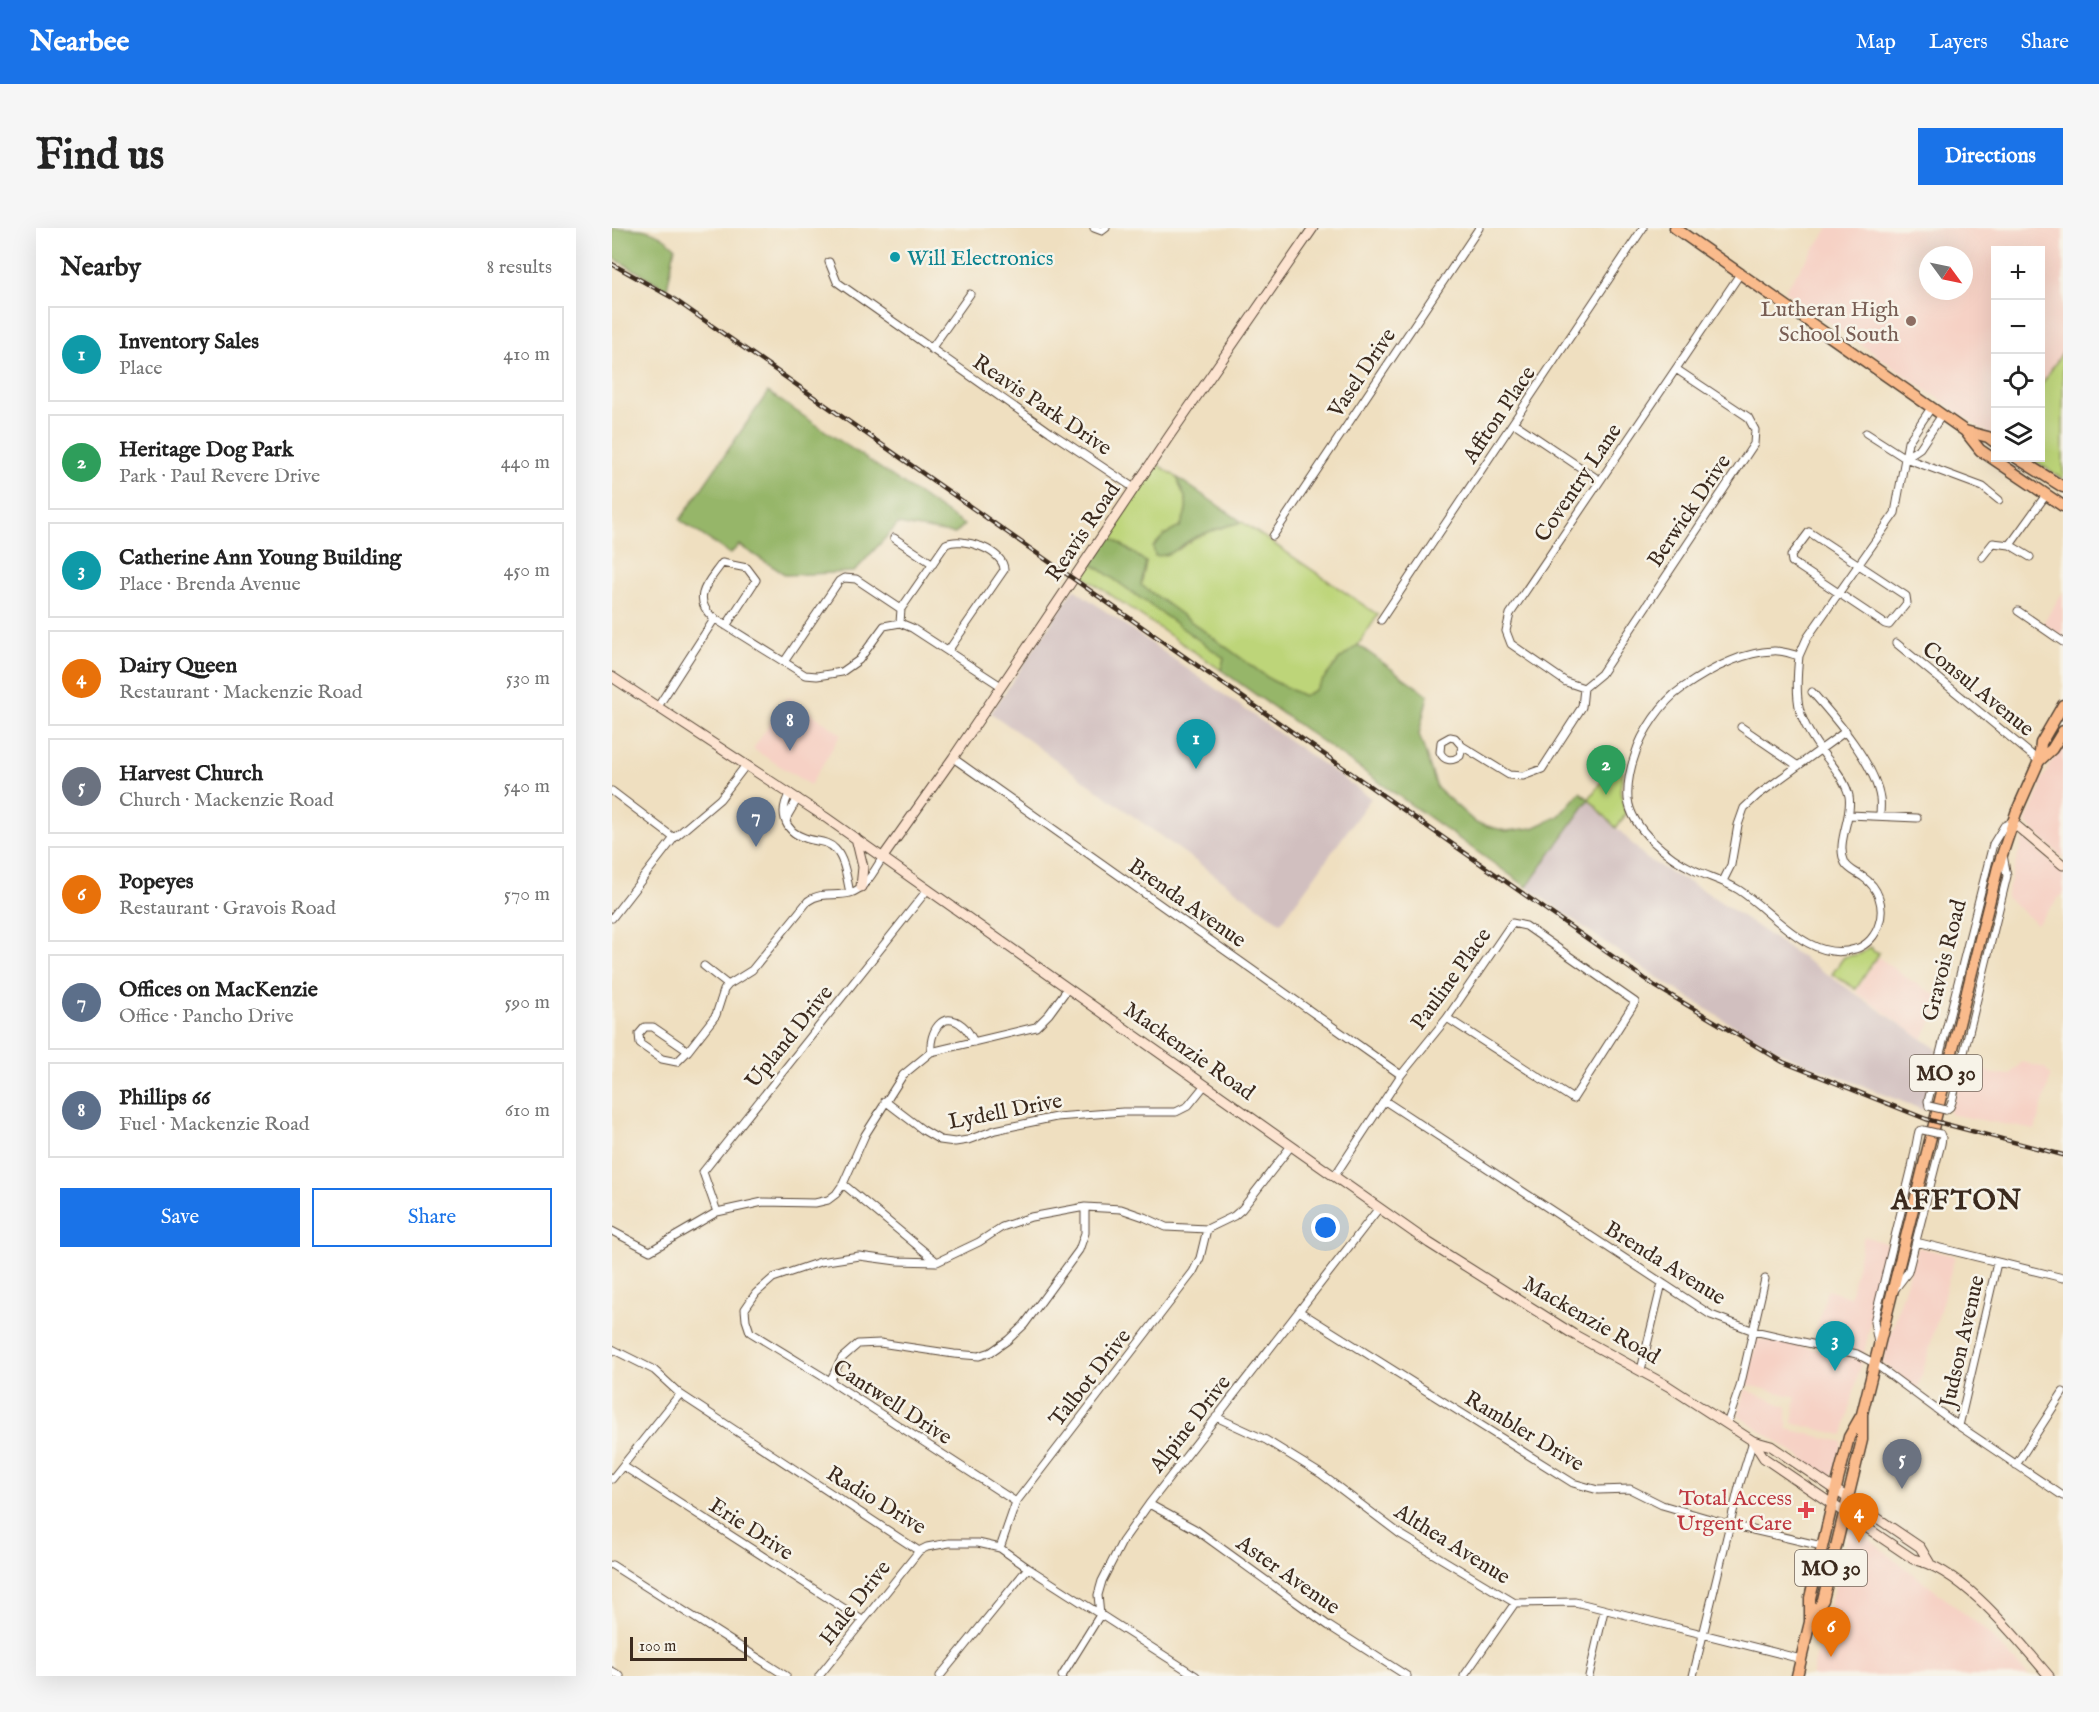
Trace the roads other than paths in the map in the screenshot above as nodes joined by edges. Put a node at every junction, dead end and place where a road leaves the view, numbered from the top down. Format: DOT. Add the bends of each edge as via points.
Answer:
graph roads {
  1 [pos="1094,228"];
  2 [pos="1106,228"];
  3 [pos="1313,228"];
  4 [pos="1479,228"];
  5 [pos="1643,228"];
  6 [pos="1675,228"];
  7 [pos="829,262"];
  8 [pos="1740,274"];
  9 [pos="970,294"];
  10 [pos="931,349"];
  11 [pos="1676,369"];
  12 [pos="1931,408"];
  13 [pos="1942,415"];
  14 [pos="1514,423"];
  15 [pos="1965,431"];
  16 [pos="1866,433"];
  17 [pos="1991,440"];
  18 [pos="1905,458"];
  19 [pos="2023,462"];
  20 [pos="1599,480"];
  21 [pos="2063,487"];
  22 [pos="1134,488"];
  23 [pos="2046,495"];
  24 [pos="1999,500"];
  25 [pos="2063,506"];
  26 [pos="1273,536"];
  27 [pos="894,538"];
  28 [pos="2010,545"];
  29 [pos="1982,557"];
  30 [pos="2030,557"];
  31 [pos="933,564"];
  32 [pos="1858,566"];
  33 [pos="1838,592"];
  34 [pos="901,609"];
  35 [pos="2018,611"];
  36 [pos="715,618"];
  37 [pos="1381,620"];
  38 [pos="900,623"];
  39 [pos="726,626"];
  40 [pos="2063,642"];
  41 [pos="1896,643"];
  42 [pos="948,651"];
  43 [pos="1799,656"];
  44 [pos="784,662"];
  45 [pos="612,677"];
  46 [pos="1001,686"];
  47 [pos="1584,688"];
  48 [pos="1812,692"];
  49 [pos="2063,705"];
  50 [pos="657,708"];
  51 [pos="1741,727"];
  52 [pos="1846,731"];
  53 [pos="2063,731"];
  54 [pos="1462,746"];
  55 [pos="1821,750"];
  56 [pos="953,758"];
  57 [pos="2039,761"];
  58 [pos="746,765"];
  59 [pos="1798,766"];
  60 [pos="612,791"];
  61 [pos="794,796"];
  62 [pos="1849,815"];
  63 [pos="1880,816"];
  64 [pos="1917,818"];
  65 [pos="2012,822"];
  66 [pos="674,838"];
  67 [pos="856,838"];
  68 [pos="2002,852"];
  69 [pos="884,857"];
  70 [pos="2063,865"];
  71 [pos="1723,881"];
  72 [pos="861,887"];
  73 [pos="928,889"];
  74 [pos="850,893"];
  75 [pos="612,904"];
  76 [pos="619,910"];
  77 [pos="612,918"];
  78 [pos="704,966"];
  79 [pos="728,985"];
  80 [pos="1068,988"];
  81 [pos="1447,1018"];
  82 [pos="974,1042"];
  83 [pos="688,1051"];
  84 [pos="931,1052"];
  85 [pos="1401,1075"];
  86 [pos="1205,1085"];
  87 [pos="885,1101"];
  88 [pos="1385,1101"];
  89 [pos="1291,1146"];
  90 [pos="1334,1176"];
  91 [pos="843,1184"];
  92 [pos="1085,1207"];
  93 [pos="1379,1208"];
  94 [pos="717,1212"];
  95 [pos="1207,1229"];
  96 [pos="612,1231"];
  97 [pos="1916,1242"];
  98 [pos="937,1262"];
  99 [pos="1997,1263"];
  100 [pos="2063,1278"];
  101 [pos="1765,1279"];
  102 [pos="1662,1283"];
  103 [pos="1891,1294"];
  104 [pos="1299,1311"];
  105 [pos="1754,1331"];
  106 [pos="1878,1346"];
  107 [pos="612,1349"];
  108 [pos="1874,1363"];
  109 [pos="1641,1370"];
  110 [pos="830,1381"];
  111 [pos="2063,1392"];
  112 [pos="680,1394"];
  113 [pos="1862,1414"];
  114 [pos="1216,1417"];
  115 [pos="1727,1424"];
  116 [pos="1959,1426"];
  117 [pos="1753,1441"];
  118 [pos="2016,1465"];
  119 [pos="623,1466"];
  120 [pos="612,1479"];
  121 [pos="1836,1490"];
  122 [pos="2063,1496"];
  123 [pos="1848,1498"];
  124 [pos="1016,1502"];
  125 [pos="1149,1504"];
  126 [pos="1832,1504"];
  127 [pos="1845,1512"];
  128 [pos="1731,1525"];
  129 [pos="1822,1546"];
  130 [pos="1000,1548"];
  131 [pos="919,1551"];
  132 [pos="1929,1562"];
  133 [pos="612,1565"];
  134 [pos="1028,1568"];
  135 [pos="1515,1603"];
  136 [pos="1604,1611"];
  137 [pos="1100,1615"];
  138 [pos="862,1620"];
  139 [pos="1810,1622"];
  140 [pos="1702,1634"];
  141 [pos="1801,1659"];
  142 [pos="612,1671"];
  143 [pos="1192,1675"];
  144 [pos="620,1676"];
  145 [pos="786,1676"];
  146 [pos="819,1676"];
  147 [pos="940,1676"];
  148 [pos="1062,1676"];
  149 [pos="1407,1676"];
  150 [pos="1464,1676"];
  151 [pos="1589,1676"];
  152 [pos="1693,1676"];
  153 [pos="1797,1676"];
  154 [pos="2049,1676"];
  1 -- 2 [label="street"];
  3 -- 22 [label="main road, Reavis Road"];
  4 -- 26 [label="street, Vasel Drive"];
  5 -- 14 [label="street, Affton Place"];
  6 -- 8 [label="main road"];
  7 -- 10 [label="street, Reavis Park Drive" via="837,282"];
  8 -- 11 [label="street, Coventry Lane"];
  8 -- 12 [label="main road"];
  9 -- 10 [label="street"];
  10 -- 22 [label="street, Reavis Park Drive"];
  11 -- 20 [label="street, Coventry Lane"];
  11 -- 47 [label="street, Berwick Drive" via="1748,417 1755,430 1754,444 1601,674"];
  12 -- 13 [label="main road"];
  12 -- 18 [label="street" via="1908,442"];
  13 -- 15 [label="main road"];
  13 -- 18 [label="street" via="1920,448"];
  14 -- 20 [label="street"];
  14 -- 37 [label="street, Affton Place"];
  15 -- 17 [label="main road"];
  15 -- 23 [label="main road" via="1980,450"];
  16 -- 18 [label="street"];
  18 -- 24 [label="street" via="1983,488"];
  18 -- 32 [label="street" via="1895,513"];
  19 -- 21 [label="main road"];
  20 -- 47 [label="street, Coventry Lane" via="1509,614 1506,631 1511,644 1566,682"];
  22 -- 46 [label="main road, Reavis Road"];
  23 -- 25 [label="main road"];
  23 -- 28 [label="street"];
  27 -- 31 [label="street"];
  28 -- 29 [label="street" via="1993,543"];
  28 -- 30 [label="street"];
  31 -- 34 [label="street"];
  31 -- 42 [label="street" via="946,544 960,541 982,548 1001,559 1005,566"];
  32 -- 33 [label="street"];
  32 -- 33 [label="street" via="1813,532 1806,533 1790,559"];
  32 -- 33 [label="street" via="1906,596 1906,603 1893,621 1885,624"];
  33 -- 43 [label="street"];
  34 -- 38 [label="street"];
  34 -- 44 [label="street" via="856,579 844,578"];
  35 -- 40 [label="street"];
  36 -- 39 [label="street"];
  36 -- 39 [label="street" via="702,603 702,592 722,563 747,568 756,580"];
  36 -- 50 [label="street"];
  38 -- 42 [label="street"];
  38 -- 44 [label="street" via="884,626 859,660 842,672 805,675"];
  39 -- 44 [label="street"];
  41 -- 57 [label="street, Consul Avenue"];
  42 -- 46 [label="street"];
  43 -- 55 [label="street" via="1798,708"];
  43 -- 71 [label="street" via="1774,651 1743,657 1700,677 1664,705 1636,750 1628,802 1643,832 1693,870"];
  45 -- 50 [label="main road, Mackenzie Road"];
  46 -- 56 [label="main road, Reavis Road"];
  47 -- 54 [label="street" via="1582,707 1542,769 1523,776 1509,775"];
  48 -- 52 [label="street"];
  49 -- 57 [label="main road, Gravois Road / MO 30" via="2041,743"];
  50 -- 58 [label="main road, Mackenzie Road"];
  51 -- 59 [label="street"];
  52 -- 55 [label="street"];
  52 -- 63 [label="street" via="1876,785"];
  53 -- 57 [label="main road, Gravois Road / MO 30"];
  55 -- 59 [label="street"];
  55 -- 62 [label="street" via="1844,783"];
  56 -- 69 [label="main road, Reavis Road"];
  56 -- 85 [label="street, Brenda Avenue"];
  57 -- 65 [label="main road, Gravois Road / MO 30"];
  58 -- 61 [label="main road, Mackenzie Road"];
  58 -- 66 [label="street" via="720,799"];
  59 -- 71 [label="street" via="1744,808 1731,865"];
  60 -- 66 [label="street"];
  61 -- 67 [label="main road, Mackenzie Road"];
  61 -- 74 [label="street" via="786,822 805,839 834,847"];
  62 -- 63 [label="street"];
  62 -- 71 [label="street" via="1842,852 1845,863 1873,885 1882,905 1876,932 1866,944 1833,952 1821,949 1782,926"];
  63 -- 64 [label="street"];
  65 -- 68 [label="main road, Gravois Road / MO 30"];
  65 -- 68 [label="street, Gravois Road, bridge" via="2004,826 1993,844 1929,1106 1946,1110 1952,1102 2007,876"];
  65 -- 70 [label="main road"];
  66 -- 76 [label="street"];
  67 -- 69 [label="main road, Mackenzie Road"];
  67 -- 72 [label="main road" via="863,867"];
  68 -- 103 [label="main road, Gravois Road / MO 30"];
  69 -- 72 [label="street"];
  69 -- 73 [label="main road, Mackenzie Road"];
  72 -- 74 [label="street"];
  73 -- 80 [label="main road, Mackenzie Road"];
  73 -- 94 [label="street, Upland Drive" via="703,1172"];
  74 -- 79 [label="street" via="820,895 808,901 752,970"];
  75 -- 76 [label="street"];
  76 -- 77 [label="street"];
  78 -- 79 [label="street"];
  79 -- 83 [label="street" via="716,1015"];
  80 -- 82 [label="street" via="1036,1027"];
  80 -- 86 [label="main road, Mackenzie Road"];
  81 -- 81 [label="street, Pauline Place" via="1512,923 1526,926 1635,1002 1572,1099"];
  81 -- 85 [label="street, Pauline Place"];
  82 -- 84 [label="street"];
  82 -- 84 [label="street" via="964,1026 948,1020 933,1031"];
  83 -- 83 [label="street" via="677,1062 667,1061 640,1044 639,1034 645,1027 654,1027"];
  84 -- 87 [label="street" via="903,1075"];
  85 -- 88 [label="street, Pauline Place"];
  86 -- 87 [label="street, Lydell Drive" via="1188,1106 1176,1112 1056,1117 955,1142 940,1140"];
  86 -- 89 [label="main road, Mackenzie Road"];
  87 -- 91 [label="street"];
  88 -- 90 [label="street, Pauline Place"];
  88 -- 102 [label="street, Brenda Avenue"];
  89 -- 90 [label="main road, Mackenzie Road"];
  89 -- 95 [label="street" via="1242,1209"];
  90 -- 93 [label="main road, Mackenzie Road"];
  91 -- 94 [label="street" via="836,1194 822,1202 763,1202"];
  91 -- 98 [label="street"];
  92 -- 95 [label="street" via="1121,1209 1166,1227"];
  92 -- 98 [label="street" via="1002,1227"];
  92 -- 110 [label="street" via="1085,1233 1079,1250 1024,1325 992,1352 979,1356 880,1343 858,1344 842,1358"];
  93 -- 104 [label="street, Alpine Drive"];
  93 -- 109 [label="main road, Mackenzie Road" via="1554,1322"];
  94 -- 96 [label="street" via="650,1251"];
  95 -- 124 [label="street, Talbot Drive" via="1193,1272"];
  97 -- 99 [label="street"];
  97 -- 103 [label="street, Gravois Road" via="1908,1272"];
  97 -- 106 [label="street, Gravois Road, bridge" via="1942,1138 1923,1130 1917,1135 1874,1322"];
  98 -- 110 [label="street, Cantwell Drive" via="859,1256 820,1262 773,1278 756,1293 745,1308 750,1332"];
  99 -- 100 [label="street"];
  99 -- 116 [label="street, Judson Avenue"];
  101 -- 105 [label="street"];
  102 -- 105 [label="street, Brenda Avenue" via="1711,1315"];
  102 -- 109 [label="street"];
  103 -- 106 [label="main road, Gravois Road / MO 30"];
  104 -- 114 [label="street, Alpine Drive"];
  104 -- 128 [label="street, Rambler Drive" via="1572,1483 1598,1490 1630,1489 1662,1505"];
  105 -- 108 [label="street, Brenda Avenue" via="1857,1354"];
  105 -- 115 [label="street"];
  106 -- 108 [label="main road, Gravois Road / MO 30"];
  107 -- 112 [label="street, Radio Drive" via="654,1370"];
  108 -- 113 [label="main road, Gravois Road / MO 30"];
  108 -- 116 [label="street, Brenda Avenue"];
  109 -- 115 [label="main road, Mackenzie Road"];
  110 -- 124 [label="street, Cantwell Drive"];
  111 -- 118 [label="street"];
  112 -- 119 [label="street"];
  112 -- 131 [label="street, Radio Drive"];
  113 -- 121 [label="main road, Gravois Road / MO 30" via="1849,1437"];
  113 -- 123 [label="main road, Gravois Road / MO 30" via="1862,1440"];
  114 -- 125 [label="street, Alpine Drive"];
  114 -- 135 [label="street, Althea Avenue" via="1266,1440 1321,1474 1400,1534"];
  115 -- 117 [label="main road, Mackenzie Road"];
  116 -- 118 [label="street, Brenda Avenue"];
  117 -- 121 [label="main road, Mackenzie Road" via="1771,1446"];
  117 -- 126 [label="main road, Mackenzie Road" via="1764,1458"];
  117 -- 128 [label="street"];
  118 -- 122 [label="street, Brenda Avenue"];
  119 -- 120 [label="street"];
  119 -- 138 [label="street, Erie Drive"];
  121 -- 123 [label="main road, Mackenzie Road"];
  121 -- 126 [label="main road, Gravois Road / MO 30"];
  123 -- 127 [label="main road, Gravois Road / MO 30"];
  123 -- 132 [label="main road, Mackenzie Road" via="1920,1547"];
  124 -- 130 [label="street, Talbot Drive"];
  125 -- 137 [label="street, Alpine Drive" via="1122,1542 1102,1581 1098,1596"];
  125 -- 149 [label="street, Aster Avenue" via="1195,1529 1329,1626"];
  126 -- 127 [label="main road, Mackenzie Road"];
  126 -- 129 [label="main road, Gravois Road / MO 30"];
  127 -- 132 [label="main road, Mackenzie Road" via="1913,1559"];
  127 -- 139 [label="main road, Gravois Road / MO 30" via="1823,1600"];
  128 -- 129 [label="street, Rambler Drive"];
  128 -- 140 [label="street"];
  129 -- 139 [label="main road, Gravois Road / MO 30" via="1810,1598"];
  130 -- 131 [label="street, Radio Drive" via="949,1543"];
  130 -- 134 [label="street, Radio Drive"];
  131 -- 138 [label="street, Hale Drive"];
  132 -- 154 [label="main road, Mackenzie Road" via="1984,1605"];
  133 -- 145 [label="street"];
  134 -- 137 [label="street, Radio Drive"];
  134 -- 147 [label="street"];
  135 -- 136 [label="street, Althea Avenue" via="1575,1602"];
  135 -- 150 [label="street"];
  136 -- 140 [label="street, Althea Avenue"];
  136 -- 151 [label="street"];
  137 -- 143 [label="street, Radio Drive"];
  137 -- 148 [label="street"];
  138 -- 146 [label="street, Hale Drive"];
  139 -- 141 [label="main road, Gravois Road / MO 30"];
  140 -- 141 [label="street, Althea Avenue"];
  140 -- 152 [label="street"];
  141 -- 153 [label="main road, Gravois Road / MO 30"];
  142 -- 144 [label="street"];
}
